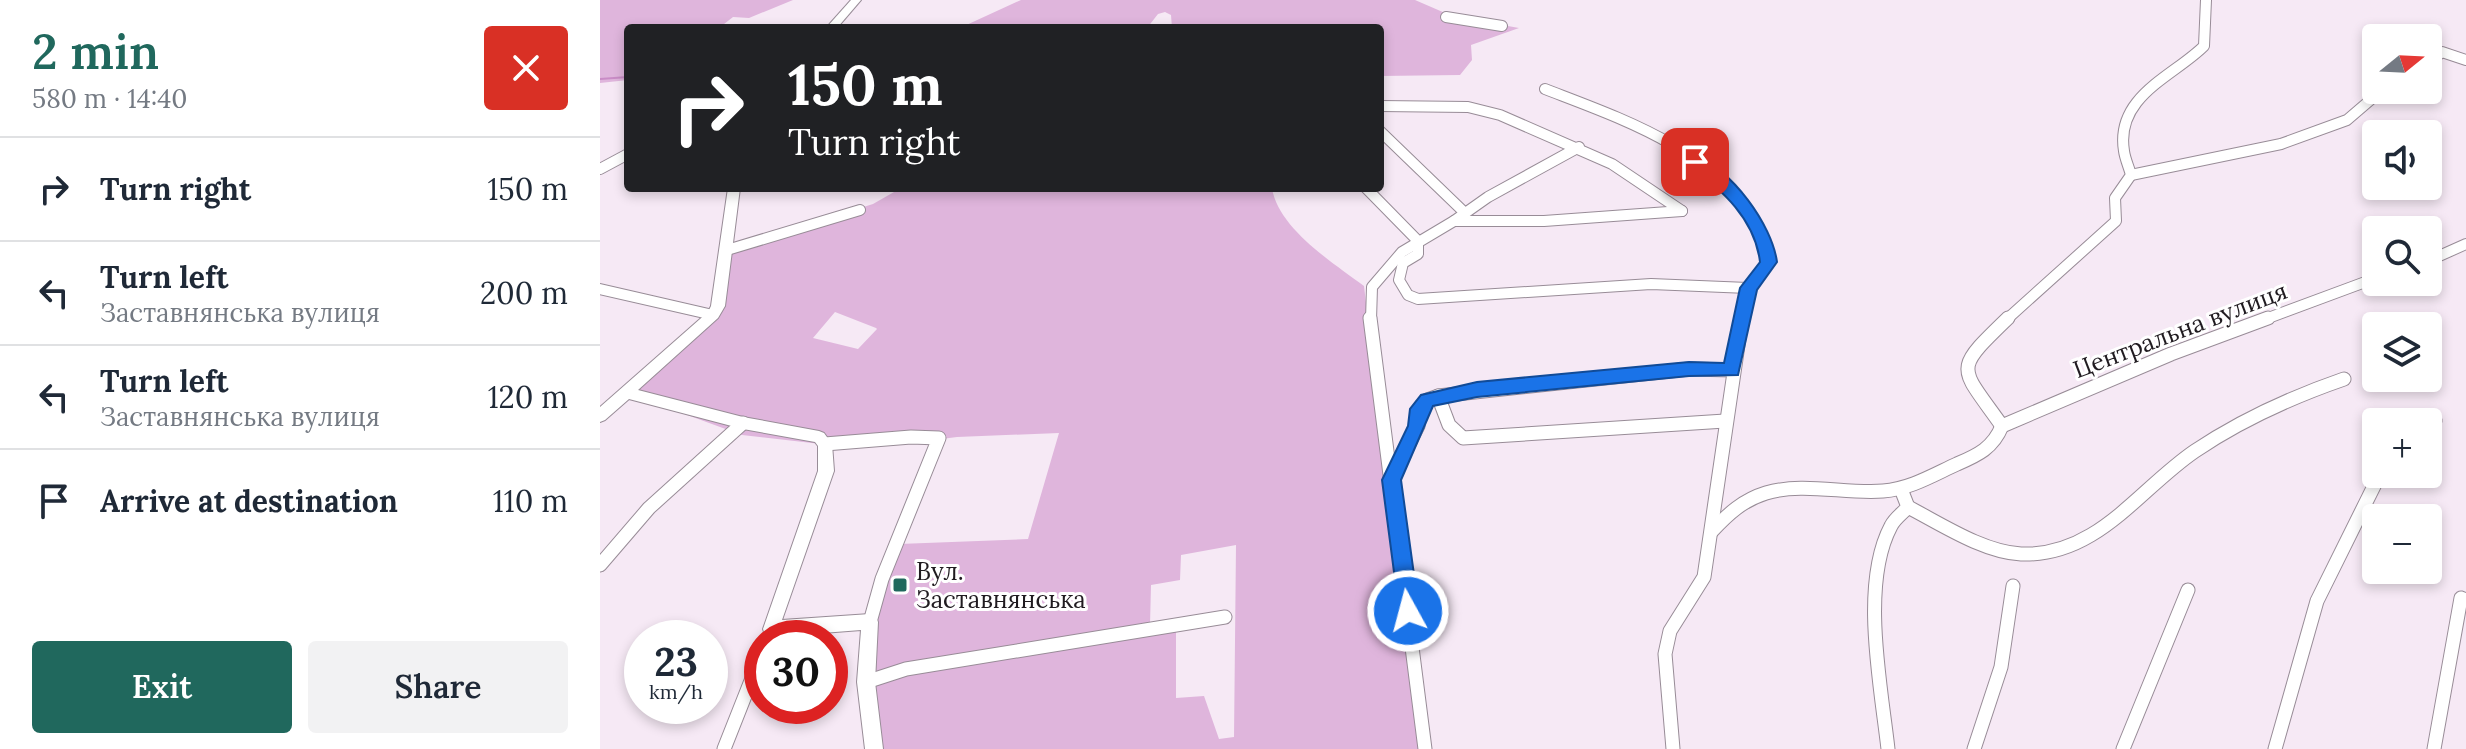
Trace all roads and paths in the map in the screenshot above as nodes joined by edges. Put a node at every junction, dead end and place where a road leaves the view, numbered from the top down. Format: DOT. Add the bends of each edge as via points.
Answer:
graph roads {
  1 [pos="856,0"];
  2 [pos="2206,0"];
  3 [pos="1446,17"];
  4 [pos="835,24"];
  5 [pos="1502,26"];
  6 [pos="2442,52"];
  7 [pos="2466,60"];
  8 [pos="1545,89"];
  9 [pos="2366,104"];
  10 [pos="1384,106"];
  11 [pos="1384,135"];
  12 [pos="1579,147"];
  13 [pos="624,156"];
  14 [pos="600,169"];
  15 [pos="2131,175"];
  16 [pos="734,192"];
  17 [pos="1370,192"];
  18 [pos="860,210"];
  19 [pos="1460,217"];
  20 [pos="1418,241"];
  21 [pos="2466,244"];
  22 [pos="727,250"];
  23 [pos="2442,255"];
  24 [pos="2362,283"];
  25 [pos="1748,288"];
  26 [pos="600,289"];
  27 [pos="715,310"];
  28 [pos="1732,370"];
  29 [pos="2344,379"];
  30 [pos="628,393"];
  31 [pos="1438,396"];
  32 [pos="600,416"];
  33 [pos="1725,421"];
  34 [pos="743,423"];
  35 [pos="2002,426"];
  36 [pos="825,444"];
  37 [pos="1391,480"];
  38 [pos="2373,488"];
  39 [pos="1901,489"];
  40 [pos="1908,507"];
  41 [pos="1711,534"];
  42 [pos="600,565"];
  43 [pos="2013,586"];
  44 [pos="2188,590"];
  45 [pos="2466,600"];
  46 [pos="1225,617"];
  47 [pos="774,620"];
  48 [pos="870,622"];
  49 [pos="848,624"];
  50 [pos="866,682"];
  51 [pos="744,698"];
  52 [pos="724,749"];
  53 [pos="874,749"];
  54 [pos="1425,749"];
  55 [pos="1673,749"];
  56 [pos="1888,749"];
  57 [pos="1974,749"];
  58 [pos="2123,749"];
  59 [pos="2275,749"];
  60 [pos="2434,749"];
  1 -- 4 [label="street"];
  2 -- 15 [label="street" via="2204,46 2162,77 2131,113 2124,152"];
  3 -- 5 [label="street"];
  6 -- 7 [label="street"];
  8 -- 25 [label="street" via="1626,120 1727,186 1756,224 1767,253 1768,262"];
  9 -- 15 [label="street" via="2347,120 2281,144"];
  10 -- 12 [label="street" via="1468,107"];
  11 -- 19 [label="street"];
  12 -- 19 [label="street"];
  12 -- 19 [label="street" via="1682,211 1544,221"];
  13 -- 14 [label="street"];
  15 -- 35 [label="street" via="2115,198 2116,221 1973,352 1966,366 1968,378"];
  16 -- 22 [label="street"];
  17 -- 20 [label="street"];
  18 -- 22 [label="street"];
  19 -- 20 [label="street"];
  20 -- 25 [label="street" via="1418,254 1403,263 1399,280 1408,295 1418,299 1651,284"];
  20 -- 37 [label="street" via="1384,269 1369,302"];
  21 -- 23 [label="street"];
  22 -- 27 [label="street"];
  24 -- 35 [label="street, Центральна вулиця" via="2113,377"];
  25 -- 28 [label="street"];
  26 -- 27 [label="street"];
  27 -- 30 [label="street"];
  28 -- 31 [label="street" via="1689,369"];
  28 -- 33 [label="street"];
  29 -- 40 [label="street" via="2254,413 2194,451 2112,525 2056,550 2018,554 1955,532"];
  30 -- 32 [label="street"];
  30 -- 34 [label="street"];
  31 -- 33 [label="street" via="1446,422 1463,438"];
  31 -- 37 [label="street" via="1420,409 1418,426"];
  33 -- 41 [label="street"];
  34 -- 36 [label="street" via="805,433"];
  34 -- 42 [label="street" via="647,510"];
  35 -- 39 [label="street" via="1997,442 1984,454"];
  36 -- 47 [label="street" via="826,471"];
  36 -- 48 [label="street" via="939,438 887,565"];
  37 -- 54 [label="street"];
  38 -- 59 [label="street" via="2317,601"];
  39 -- 40 [label="street"];
  39 -- 41 [label="street" via="1806,487 1765,494 1727,511"];
  40 -- 56 [label="street" via="1892,522 1879,576 1877,634"];
  41 -- 55 [label="street" via="1704,577 1670,631 1665,654"];
  43 -- 57 [label="street" via="2001,667"];
  44 -- 58 [label="street"];
  45 -- 60 [label="street" via="2461,598"];
  46 -- 50 [label="street" via="906,669"];
  48 -- 49 [label="street"];
  48 -- 50 [label="street"];
  50 -- 53 [label="street"];
  51 -- 52 [label="street"];
}
